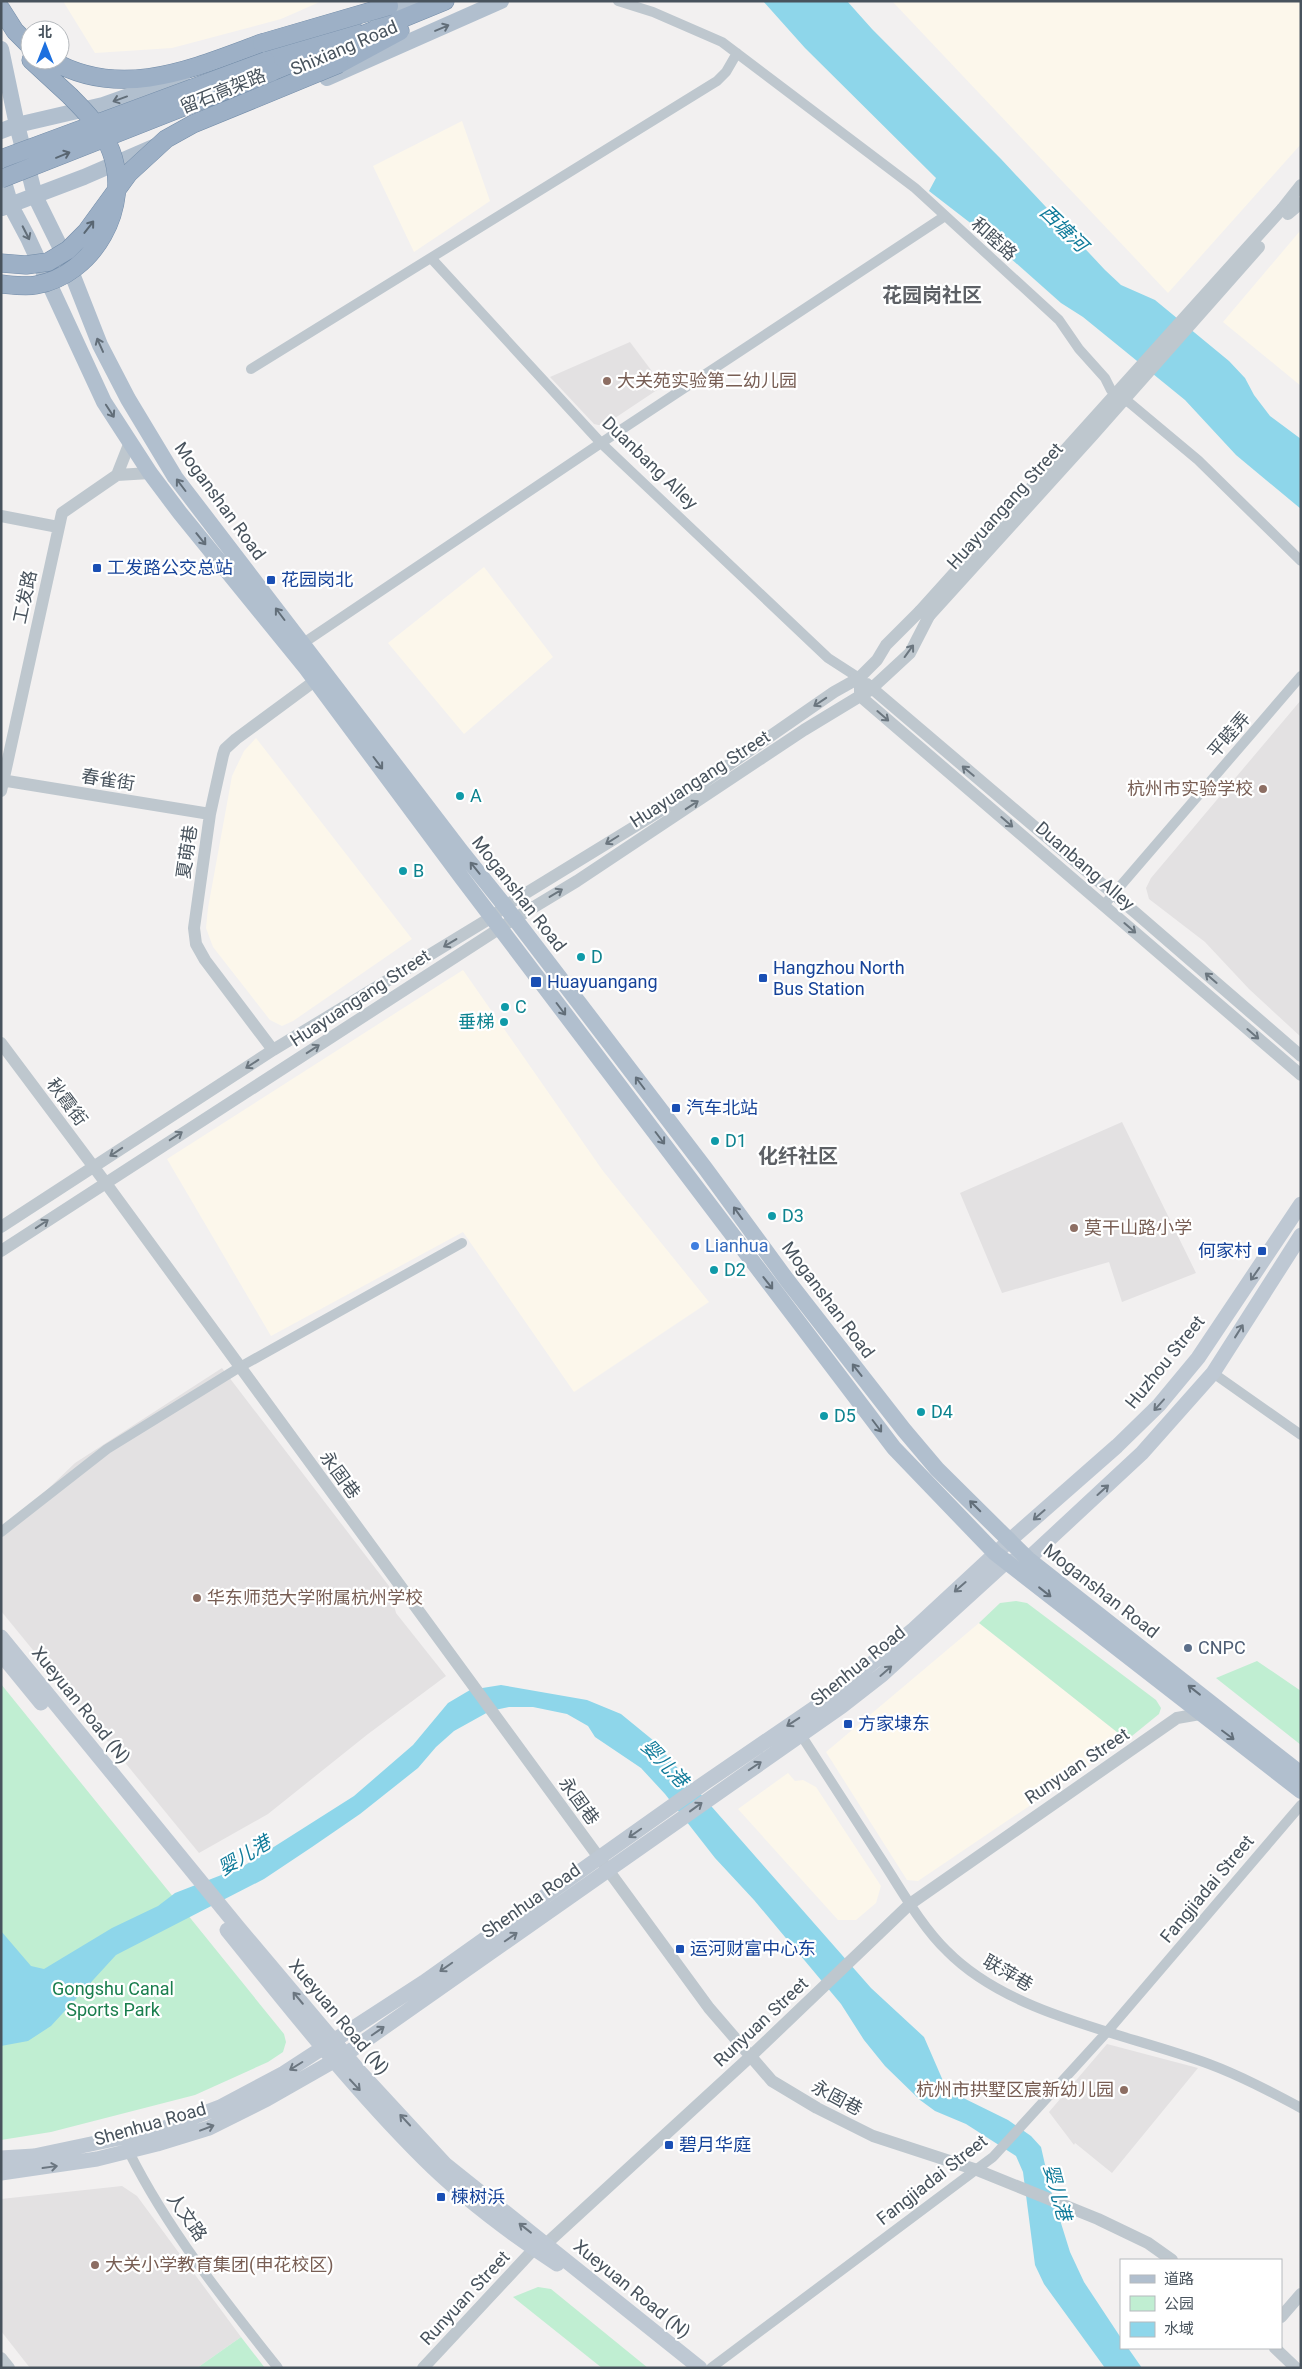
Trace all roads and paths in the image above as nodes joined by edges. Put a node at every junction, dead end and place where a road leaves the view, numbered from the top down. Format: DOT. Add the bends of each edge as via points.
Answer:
graph roads {
  1 [pos="412,1"];
  2 [pos="437,1"];
  3 [pos="445,1"];
  4 [pos="455,1"];
  5 [pos="501,1"];
  6 [pos="618,1"];
  7 [pos="388,3"];
  8 [pos="1,10"];
  9 [pos="8,28"];
  10 [pos="20,38"];
  11 [pos="20,44"];
  12 [pos="1,49"];
  13 [pos="736,53"];
  14 [pos="70,69"];
  15 [pos="43,70"];
  16 [pos="17,125"];
  17 [pos="1,131"];
  18 [pos="1,159"];
  19 [pos="1,172"];
  20 [pos="1,179"];
  21 [pos="1300,193"];
  22 [pos="35,196"];
  23 [pos="6,207"];
  24 [pos="945,216"];
  25 [pos="431,258"];
  26 [pos="1,263"];
  27 [pos="1,284"];
  28 [pos="251,369"];
  29 [pos="130,442"];
  30 [pos="601,442"];
  31 [pos="150,473"];
  32 [pos="117,475"];
  33 [pos="1,516"];
  34 [pos="58,527"];
  35 [pos="1301,561"];
  36 [pos="924,614"];
  37 [pos="302,644"];
  38 [pos="1301,676"];
  39 [pos="859,678"];
  40 [pos="316,680"];
  41 [pos="872,689"];
  42 [pos="860,696"];
  43 [pos="2,784"];
  44 [pos="210,814"];
  45 [pos="1114,894"];
  46 [pos="1104,905"];
  47 [pos="503,918"];
  48 [pos="1,1043"];
  49 [pos="273,1050"];
  50 [pos="1301,1056"];
  51 [pos="1301,1075"];
  52 [pos="94,1167"];
  53 [pos="105,1182"];
  54 [pos="1301,1204"];
  55 [pos="1,1227"];
  56 [pos="1301,1235"];
  57 [pos="462,1244"];
  58 [pos="1,1251"];
  59 [pos="240,1367"];
  60 [pos="1213,1372"];
  61 [pos="1301,1435"];
  62 [pos="1,1532"];
  63 [pos="1009,1541"];
  64 [pos="1001,1558"];
  65 [pos="1028,1559"];
  66 [pos="1,1637"];
  67 [pos="1,1654"];
  68 [pos="1178,1697"];
  69 [pos="1200,1714"];
  70 [pos="1177,1718"];
  71 [pos="800,1735"];
  72 [pos="1301,1774"];
  73 [pos="710,1788"];
  74 [pos="1301,1791"];
  75 [pos="1301,1805"];
  76 [pos="604,1863"];
  77 [pos="192,1878"];
  78 [pos="910,1904"];
  79 [pos="1107,2032"];
  80 [pos="329,2045"];
  81 [pos="751,2056"];
  82 [pos="340,2057"];
  83 [pos="1301,2108"];
  84 [pos="129,2152"];
  85 [pos="1,2158"];
  86 [pos="977,2170"];
  87 [pos="1,2173"];
  88 [pos="540,2246"];
  89 [pos="1171,2259"];
  90 [pos="1301,2294"];
  91 [pos="1282,2316"];
  92 [pos="1276,2349"];
  93 [pos="1,2358"];
  94 [pos="9,2368"];
  95 [pos="278,2368"];
  96 [pos="423,2368"];
  97 [pos="688,2368"];
  98 [pos="700,2368"];
  99 [pos="711,2368"];
  100 [pos="1296,2368"];
  1 -- 2 [label="main road" via="270,66"];
  20 -- 3 [label="highway, 留石高架路, one-way, bridge"];
  26 -- 4 [label="highway, one-way, bridge" via="26,265 48,262 68,250 86,232 129,173 166,139 193,124 339,64"];
  22 -- 5 [label="main road, Shixiang Road, one-way" via="397,48"];
  6 -- 13 [label="street, 和睦路" via="722,42"];
  7 -- 14 [label="highway, bridge" via="183,72 146,80 102,78"];
  7 -- 16 [label="main road, Shixiang Road, one-way" via="103,105"];
  7 -- 18 [label="highway, 留石高架路, bridge" via="266,61"];
  8 -- 9 [label="highway"];
  9 -- 10 [label="highway"];
  9 -- 11 [label="highway"];
  12 -- 16 [label="main road, Moganshan Road"];
  13 -- 24 [label="street, 和睦路" via="915,188"];
  13 -- 25 [label="street" via="717,81"];
  15 -- 27 [label="highway, bridge" via="101,132 115,169 115,203 112,217 98,244 74,268 54,280 36,285"];
  16 -- 17 [label="main road, Shixiang Road"];
  16 -- 22 [label="main road, Moganshan Road"];
  19 -- 23 [label="main road, Moganshan Road"];
  21 -- 36 [label="street, Huayuangang Street, bridge" via="1093,435"];
  22 -- 23 [label="main road, Shixiang Road"];
  37 -- 22 [label="main road, Moganshan Road, one-way" via="175,477 128,399 100,346 66,261"];
  23 -- 29 [label="main road, Moganshan Road, one-way" via="28,238 104,402"];
  24 -- 30 [label="street"];
  24 -- 35 [label="street, 和睦路" via="1059,320 1111,390 1198,460"];
  25 -- 28 [label="street"];
  25 -- 30 [label="street, Duanbang Alley"];
  29 -- 31 [label="main road, Moganshan Road"];
  29 -- 32 [label="street"];
  30 -- 37 [label="street"];
  30 -- 39 [label="street, Duanbang Alley" via="828,658"];
  31 -- 32 [label="street"];
  31 -- 40 [label="main road, Moganshan Road, one-way"];
  32 -- 34 [label="street, 工发路" via="62,512"];
  33 -- 34 [label="street"];
  34 -- 43 [label="street, 工发路"];
  36 -- 39 [label="street, Huayuangang Street" via="886,645 877,660"];
  41 -- 36 [label="street, Huayuangang Street, one-way" via="910,654"];
  47 -- 37 [label="main road, Moganshan Road, one-way" via="455,844"];
  38 -- 45 [label="street, 平睦弄"];
  39 -- 41 [label="street, Duanbang Alley"];
  39 -- 42 [label="street"];
  39 -- 47 [label="street, Huayuangang Street, one-way"];
  40 -- 44 [label="street, 夏萌巷" via="226,749"];
  40 -- 47 [label="main road, Moganshan Road, one-way"];
  41 -- 42 [label="street, Huayuangang Street"];
  45 -- 41 [label="street, Duanbang Alley, one-way"];
  42 -- 46 [label="street, Duanbang Alley, one-way"];
  47 -- 42 [label="street, Huayuangang Street, one-way" via="577,881"];
  43 -- 44 [label="street, 春雀街"];
  44 -- 49 [label="street, 夏萌巷" via="194,928 196,944"];
  45 -- 46 [label="street, 平睦弄"];
  50 -- 45 [label="street, Duanbang Alley, one-way"];
  46 -- 51 [label="street, Duanbang Alley, one-way"];
  47 -- 49 [label="street, Huayuangang Street, one-way"];
  53 -- 47 [label="street, Huayuangang Street, one-way"];
  63 -- 47 [label="main road, Moganshan Road, one-way" via="937,1469 904,1430 705,1168"];
  47 -- 64 [label="main road, Moganshan Road, one-way" via="894,1448"];
  48 -- 52 [label="street, 秋霞街"];
  49 -- 52 [label="street, Huayuangang Street, one-way"];
  52 -- 53 [label="street, 秋霞街"];
  52 -- 55 [label="street, Huayuangang Street"];
  58 -- 53 [label="street, Huayuangang Street, one-way"];
  53 -- 59 [label="street, 永固巷"];
  54 -- 63 [label="main road, Huzhou Street, one-way" via="1198,1358 1159,1405"];
  60 -- 56 [label="main road, one-way"];
  57 -- 59 [label="street"];
  59 -- 62 [label="street" via="107,1449"];
  59 -- 76 [label="street, 永固巷"];
  60 -- 61 [label="street"];
  65 -- 60 [label="main road, one-way" via="1142,1453"];
  63 -- 64 [label="main road, Shenhua Road"];
  63 -- 65 [label="main road, Moganshan Road"];
  64 -- 65 [label="main road"];
  64 -- 68 [label="main road, Moganshan Road, one-way"];
  71 -- 64 [label="main road, Shenhua Road, one-way" via="883,1674"];
  64 -- 73 [label="main road, Shenhua Road, one-way" via="856,1678"];
  72 -- 65 [label="main road, Moganshan Road, one-way"];
  66 -- 77 [label="main road, Xueyuan Road (N)"];
  67 -- 77 [label="main road, Xueyuan Road (N)"];
  68 -- 69 [label="main road, Moganshan Road"];
  68 -- 70 [label="street"];
  69 -- 70 [label="street, Runyuan Street"];
  69 -- 74 [label="main road, Moganshan Road, one-way"];
  70 -- 78 [label="street, Runyuan Street"];
  73 -- 71 [label="main road, Shenhua Road, one-way"];
  71 -- 78 [label="street, 联萍巷"];
  73 -- 76 [label="main road, Shenhua Road"];
  75 -- 79 [label="street, Fangjiadai Street"];
  76 -- 80 [label="main road, Shenhua Road, one-way"];
  76 -- 81 [label="street, 永固巷" via="709,2008"];
  82 -- 76 [label="main road, Shenhua Road, one-way"];
  80 -- 77 [label="main road, Xueyuan Road (N), one-way" via="237,1926"];
  77 -- 80 [label="main road, Xueyuan Road (N)" via="213,1912"];
  78 -- 79 [label="street, 联萍巷" via="947,1952 984,1980 1023,2002"];
  78 -- 81 [label="street, Runyuan Street"];
  79 -- 83 [label="street, 联萍巷" via="1208,2064"];
  79 -- 86 [label="street, Fangjiadai Street" via="993,2157"];
  80 -- 82 [label="main road, Xueyuan Road (N)"];
  80 -- 85 [label="main road, Shenhua Road, one-way" via="253,2090 162,2129 34,2156"];
  81 -- 86 [label="street, 永固巷" via="772,2081 816,2108 873,2136"];
  81 -- 88 [label="street, Runyuan Street"];
  84 -- 82 [label="main road, Shenhua Road, one-way" via="209,2128"];
  82 -- 88 [label="main road, Xueyuan Road (N)" via="423,2159 485,2213"];
  87 -- 84 [label="main road, Shenhua Road, one-way"];
  84 -- 95 [label="street, 人文路" via="150,2192 229,2306"];
  86 -- 89 [label="street, 永固巷" via="1098,2219 1148,2243"];
  86 -- 99 [label="street, Fangjiadai Street"];
  88 -- 96 [label="street, Runyuan Street"];
  88 -- 97 [label="main road, Xueyuan Road (N)" via="561,2267"];
  88 -- 98 [label="main road, Xueyuan Road (N)"];
  90 -- 91 [label="street"];
  92 -- 100 [label="street"];
  93 -- 94 [label="street"];
}
